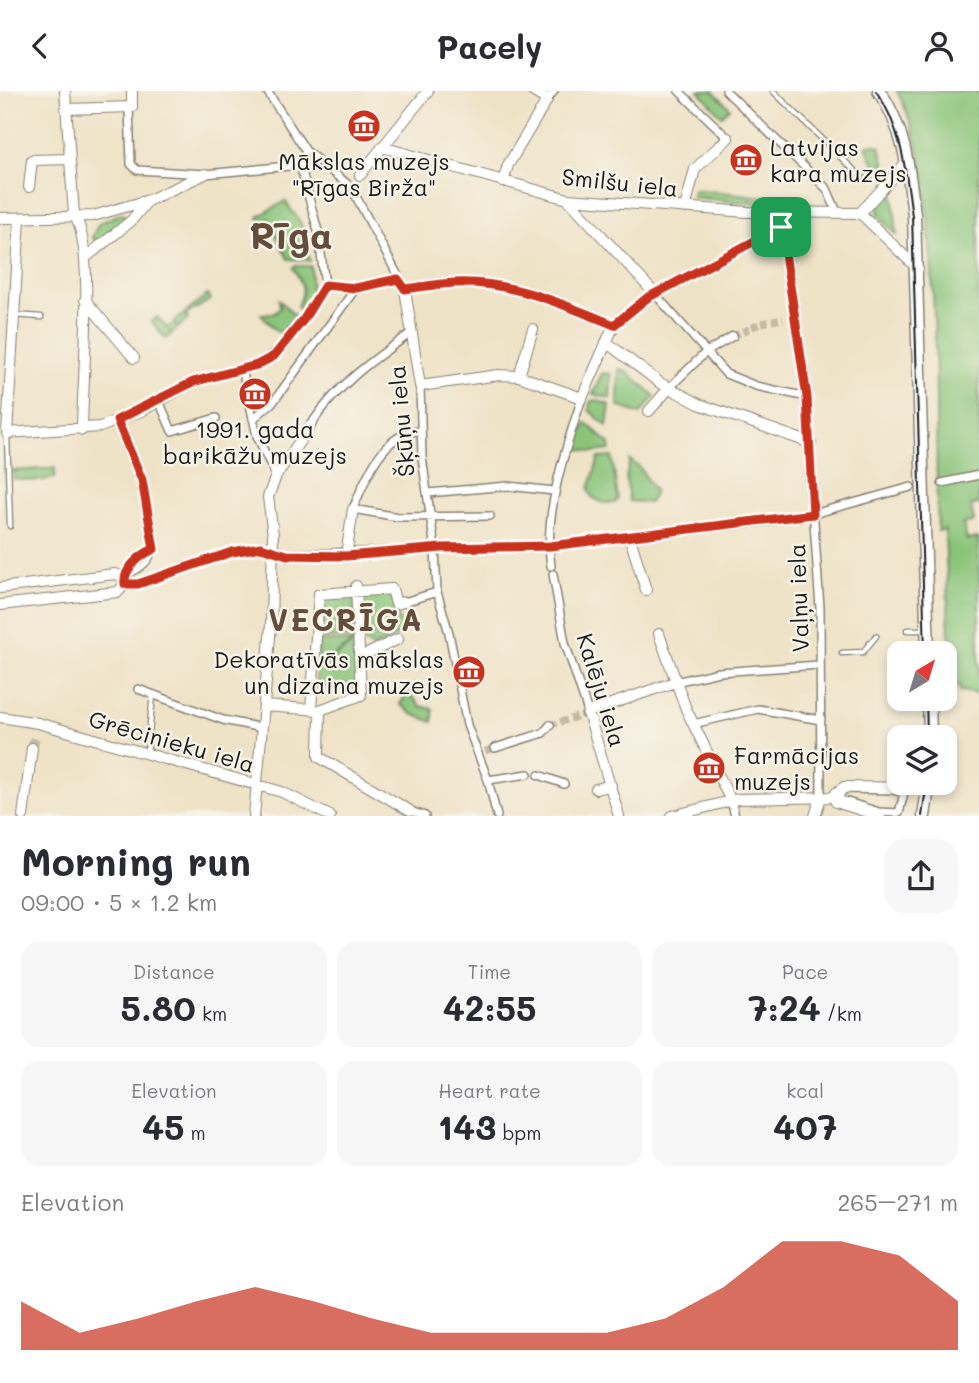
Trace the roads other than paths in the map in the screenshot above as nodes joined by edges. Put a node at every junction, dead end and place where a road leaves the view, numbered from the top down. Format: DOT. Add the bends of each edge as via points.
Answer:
graph roads {
  1 [pos="65,91"];
  2 [pos="132,91"];
  3 [pos="267,91"];
  4 [pos="428,91"];
  5 [pos="533,91"];
  6 [pos="554,91"];
  7 [pos="679,91"];
  8 [pos="726,91"];
  9 [pos="773,91"];
  10 [pos="879,91"];
  11 [pos="547,100"];
  12 [pos="129,107"];
  13 [pos="66,109"];
  14 [pos="728,138"];
  15 [pos="382,147"];
  16 [pos="306,151"];
  17 [pos="70,159"];
  18 [pos="907,162"];
  19 [pos="300,165"];
  20 [pos="205,174"];
  21 [pos="858,174"];
  22 [pos="360,175"];
  23 [pos="503,182"];
  24 [pos="29,187"];
  25 [pos="351,187"];
  26 [pos="568,199"];
  27 [pos="149,200"];
  28 [pos="685,208"];
  29 [pos="837,212"];
  30 [pos="781,213"];
  31 [pos="860,213"];
  32 [pos="74,215"];
  33 [pos="0,218"];
  34 [pos="20,218"];
  35 [pos="781,227"];
  36 [pos="85,258"];
  37 [pos="918,269"];
  38 [pos="398,279"];
  39 [pos="325,285"];
  40 [pos="356,288"];
  41 [pos="405,289"];
  42 [pos="655,294"];
  43 [pos="85,300"];
  44 [pos="13,315"];
  45 [pos="41,317"];
  46 [pos="614,325"];
  47 [pos="533,329"];
  48 [pos="411,333"];
  49 [pos="733,337"];
  50 [pos="606,342"];
  51 [pos="705,353"];
  52 [pos="134,358"];
  53 [pos="257,365"];
  54 [pos="242,369"];
  55 [pos="519,376"];
  56 [pos="420,386"];
  57 [pos="670,387"];
  58 [pos="807,397"];
  59 [pos="582,398"];
  60 [pos="159,401"];
  61 [pos="3,408"];
  62 [pos="649,411"];
  63 [pos="216,418"];
  64 [pos="253,419"];
  65 [pos="117,420"];
  66 [pos="310,426"];
  67 [pos="82,430"];
  68 [pos="421,431"];
  69 [pos="7,433"];
  70 [pos="811,443"];
  71 [pos="979,475"];
  72 [pos="276,476"];
  73 [pos="811,479"];
  74 [pos="942,482"];
  75 [pos="917,486"];
  76 [pos="554,491"];
  77 [pos="428,493"];
  78 [pos="353,509"];
  79 [pos="813,514"];
  80 [pos="490,516"];
  81 [pos="430,518"];
  82 [pos="10,526"];
  83 [pos="630,538"];
  84 [pos="550,546"];
  85 [pos="154,549"];
  86 [pos="273,549"];
  87 [pos="435,549"];
  88 [pos="402,552"];
  89 [pos="352,559"];
  90 [pos="125,581"];
  91 [pos="0,588"];
  92 [pos="356,588"];
  93 [pos="446,590"];
  94 [pos="646,590"];
  95 [pos="436,592"];
  96 [pos="404,602"];
  97 [pos="0,605"];
  98 [pos="907,630"];
  99 [pos="924,630"];
  100 [pos="659,634"];
  101 [pos="876,636"];
  102 [pos="398,639"];
  103 [pos="927,641"];
  104 [pos="842,653"];
  105 [pos="359,658"];
  106 [pos="819,665"];
  107 [pos="675,682"];
  108 [pos="138,689"];
  109 [pos="153,695"];
  110 [pos="264,706"];
  111 [pos="315,710"];
  112 [pos="586,713"];
  113 [pos="0,717"];
  114 [pos="821,720"];
  115 [pos="693,724"];
  116 [pos="550,725"];
  117 [pos="262,728"];
  118 [pos="32,748"];
  119 [pos="495,748"];
  120 [pos="146,754"];
  121 [pos="528,774"];
  122 [pos="539,775"];
  123 [pos="488,780"];
  124 [pos="564,784"];
  125 [pos="257,785"];
  126 [pos="611,785"];
  127 [pos="887,786"];
  128 [pos="596,789"];
  129 [pos="844,789"];
  130 [pos="928,795"];
  131 [pos="821,797"];
  132 [pos="835,797"];
  133 [pos="731,801"];
  134 [pos="410,811"];
  135 [pos="676,815"];
  136 [pos="23,816"];
  137 [pos="254,816"];
  138 [pos="330,816"];
  139 [pos="425,816"];
  140 [pos="497,816"];
  141 [pos="619,816"];
  142 [pos="735,816"];
  143 [pos="815,816"];
  144 [pos="880,816"];
  145 [pos="925,816"];
  1 -- 13 [label="street"];
  2 -- 12 [label="street"];
  3 -- 16 [label="street"];
  4 -- 15 [label="street"];
  5 -- 11 [label="street"];
  6 -- 11 [label="street"];
  7 -- 14 [label="street"];
  8 -- 29 [label="street" via="827,188"];
  9 -- 21 [label="lane"];
  10 -- 18 [label="street" via="896,121"];
  11 -- 23 [label="street" via="508,165"];
  12 -- 13 [label="street"];
  12 -- 20 [label="street" via="131,164 137,170"];
  13 -- 17 [label="street"];
  14 -- 28 [label="street" via="695,169"];
  15 -- 22 [label="street"];
  15 -- 23 [label="street, Smilšu iela"];
  16 -- 19 [label="street"];
  16 -- 25 [label="street"];
  17 -- 24 [label="street" via="32,160"];
  17 -- 32 [label="street"];
  18 -- 31 [label="street"];
  18 -- 37 [label="street"];
  19 -- 20 [label="street"];
  19 -- 39 [label="street" via="318,231"];
  20 -- 27 [label="street"];
  22 -- 25 [label="street"];
  23 -- 26 [label="street, Smilšu iela"];
  25 -- 38 [label="street"];
  26 -- 28 [label="street, Smilšu iela"];
  26 -- 42 [label="street"];
  27 -- 32 [label="street" via="93,216"];
  27 -- 36 [label="street"];
  28 -- 30 [label="street, Smilšu iela"];
  29 -- 30 [label="street, Smilšu iela"];
  29 -- 31 [label="street, Smilšu iela"];
  30 -- 35 [label="street, Vaļņu iela"];
  31 -- 37 [label="street"];
  32 -- 34 [label="street"];
  32 -- 36 [label="street" via="82,225"];
  33 -- 34 [label="street"];
  34 -- 44 [label="street"];
  35 -- 42 [label="street"];
  35 -- 58 [label="street, Vaļņu iela" via="789,318"];
  36 -- 43 [label="street"];
  37 -- 75 [label="street"];
  38 -- 40 [label="street"];
  38 -- 41 [label="street"];
  39 -- 40 [label="street"];
  39 -- 53 [label="street" via="284,346"];
  40 -- 64 [label="street" via="274,401"];
  41 -- 46 [label="street" via="454,283 488,285 560,302"];
  41 -- 48 [label="street, Šķūņu iela"];
  42 -- 46 [label="street"];
  42 -- 51 [label="street"];
  43 -- 52 [label="street"];
  43 -- 67 [label="street"];
  44 -- 45 [label="lane"];
  44 -- 61 [label="street"];
  46 -- 50 [label="street"];
  47 -- 55 [label="street"];
  48 -- 56 [label="street, Šķūņu iela"];
  48 -- 66 [label="street" via="355,372"];
  49 -- 51 [label="street"];
  50 -- 57 [label="street"];
  50 -- 59 [label="street"];
  51 -- 57 [label="street"];
  51 -- 58 [label="street" via="718,368 741,381"];
  53 -- 54 [label="street"];
  54 -- 60 [label="street" via="193,382"];
  54 -- 64 [label="street"];
  55 -- 56 [label="street"];
  55 -- 59 [label="street"];
  56 -- 68 [label="street, Šķūņu iela"];
  57 -- 62 [label="street"];
  57 -- 70 [label="street" via="736,419"];
  58 -- 70 [label="street, Vaļņu iela"];
  59 -- 76 [label="street, Kalēju iela"];
  60 -- 63 [label="street" via="172,431"];
  60 -- 65 [label="street"];
  61 -- 69 [label="street"];
  64 -- 72 [label="street"];
  65 -- 67 [label="street"];
  65 -- 85 [label="street" via="142,480"];
  66 -- 72 [label="street"];
  67 -- 69 [label="street"];
  68 -- 77 [label="street, Šķūņu iela"];
  68 -- 78 [label="street" via="403,433 384,446"];
  69 -- 82 [label="lane"];
  70 -- 73 [label="street, Vaļņu iela"];
  71 -- 74 [label="street"];
  72 -- 86 [label="street" via="268,497"];
  73 -- 79 [label="street, Vaļņu iela"];
  75 -- 79 [label="street"];
  75 -- 103 [label="street"];
  76 -- 77 [label="street" via="508,486"];
  76 -- 84 [label="street, Kalēju iela"];
  77 -- 81 [label="street, Šķūņu iela"];
  78 -- 81 [label="street"];
  78 -- 89 [label="street"];
  79 -- 83 [label="street"];
  79 -- 106 [label="street, Vaļņu iela" via="818,551"];
  80 -- 81 [label="street"];
  81 -- 87 [label="street, Šķūņu iela"];
  83 -- 84 [label="street"];
  83 -- 94 [label="street"];
  84 -- 87 [label="street"];
  84 -- 112 [label="street, Kalēju iela" via="565,643"];
  85 -- 90 [label="lane" via="129,568"];
  86 -- 89 [label="street" via="287,555"];
  86 -- 90 [label="street" via="232,552 138,584"];
  86 -- 110 [label="street"];
  87 -- 88 [label="street"];
  87 -- 95 [label="street, Šķūņu iela"];
  88 -- 89 [label="street"];
  90 -- 91 [label="street" via="115,574"];
  90 -- 97 [label="street" via="118,592"];
  92 -- 96 [label="street" via="392,589 396,604"];
  92 -- 105 [label="street"];
  92 -- 111 [label="street" via="318,594"];
  93 -- 95 [label="lane"];
  95 -- 96 [label="street"];
  95 -- 123 [label="street, Šķūņu iela" via="467,725"];
  98 -- 99 [label="lane"];
  100 -- 107 [label="street"];
  101 -- 104 [label="lane" via="863,652"];
  102 -- 105 [label="street"];
  105 -- 111 [label="street" via="361,695"];
  106 -- 107 [label="street" via="719,672"];
  106 -- 114 [label="street, Vaļņu iela"];
  107 -- 112 [label="street"];
  107 -- 115 [label="street"];
  108 -- 109 [label="street"];
  109 -- 117 [label="street" via="223,720"];
  109 -- 120 [label="lane"];
  110 -- 111 [label="street"];
  110 -- 117 [label="street"];
  111 -- 134 [label="street" via="319,757"];
  112 -- 126 [label="street, Kalēju iela"];
  113 -- 120 [label="street, Grēcinieku iela"];
  114 -- 115 [label="street" via="758,709"];
  114 -- 131 [label="street, Vaļņu iela"];
  115 -- 133 [label="street"];
  116 -- 119 [label="street" via="542,733"];
  117 -- 125 [label="street"];
  118 -- 136 [label="street"];
  120 -- 125 [label="street, Grēcinieku iela"];
  121 -- 123 [label="street"];
  122 -- 124 [label="street"];
  123 -- 140 [label="street, Šķūņu iela"];
  125 -- 137 [label="street"];
  125 -- 138 [label="street, Grēcinieku iela"];
  126 -- 128 [label="street"];
  126 -- 141 [label="street, Kalēju iela"];
  127 -- 132 [label="street" via="844,787"];
  129 -- 129 [label="street" via="892,790 904,793 899,813 878,812 841,800"];
  130 -- 145 [label="street"];
  131 -- 132 [label="street"];
  131 -- 133 [label="street"];
  131 -- 143 [label="street, Vaļņu iela"];
  132 -- 144 [label="street" via="843,806"];
  133 -- 135 [label="street"];
  133 -- 142 [label="street"];
  134 -- 139 [label="street"];
}
